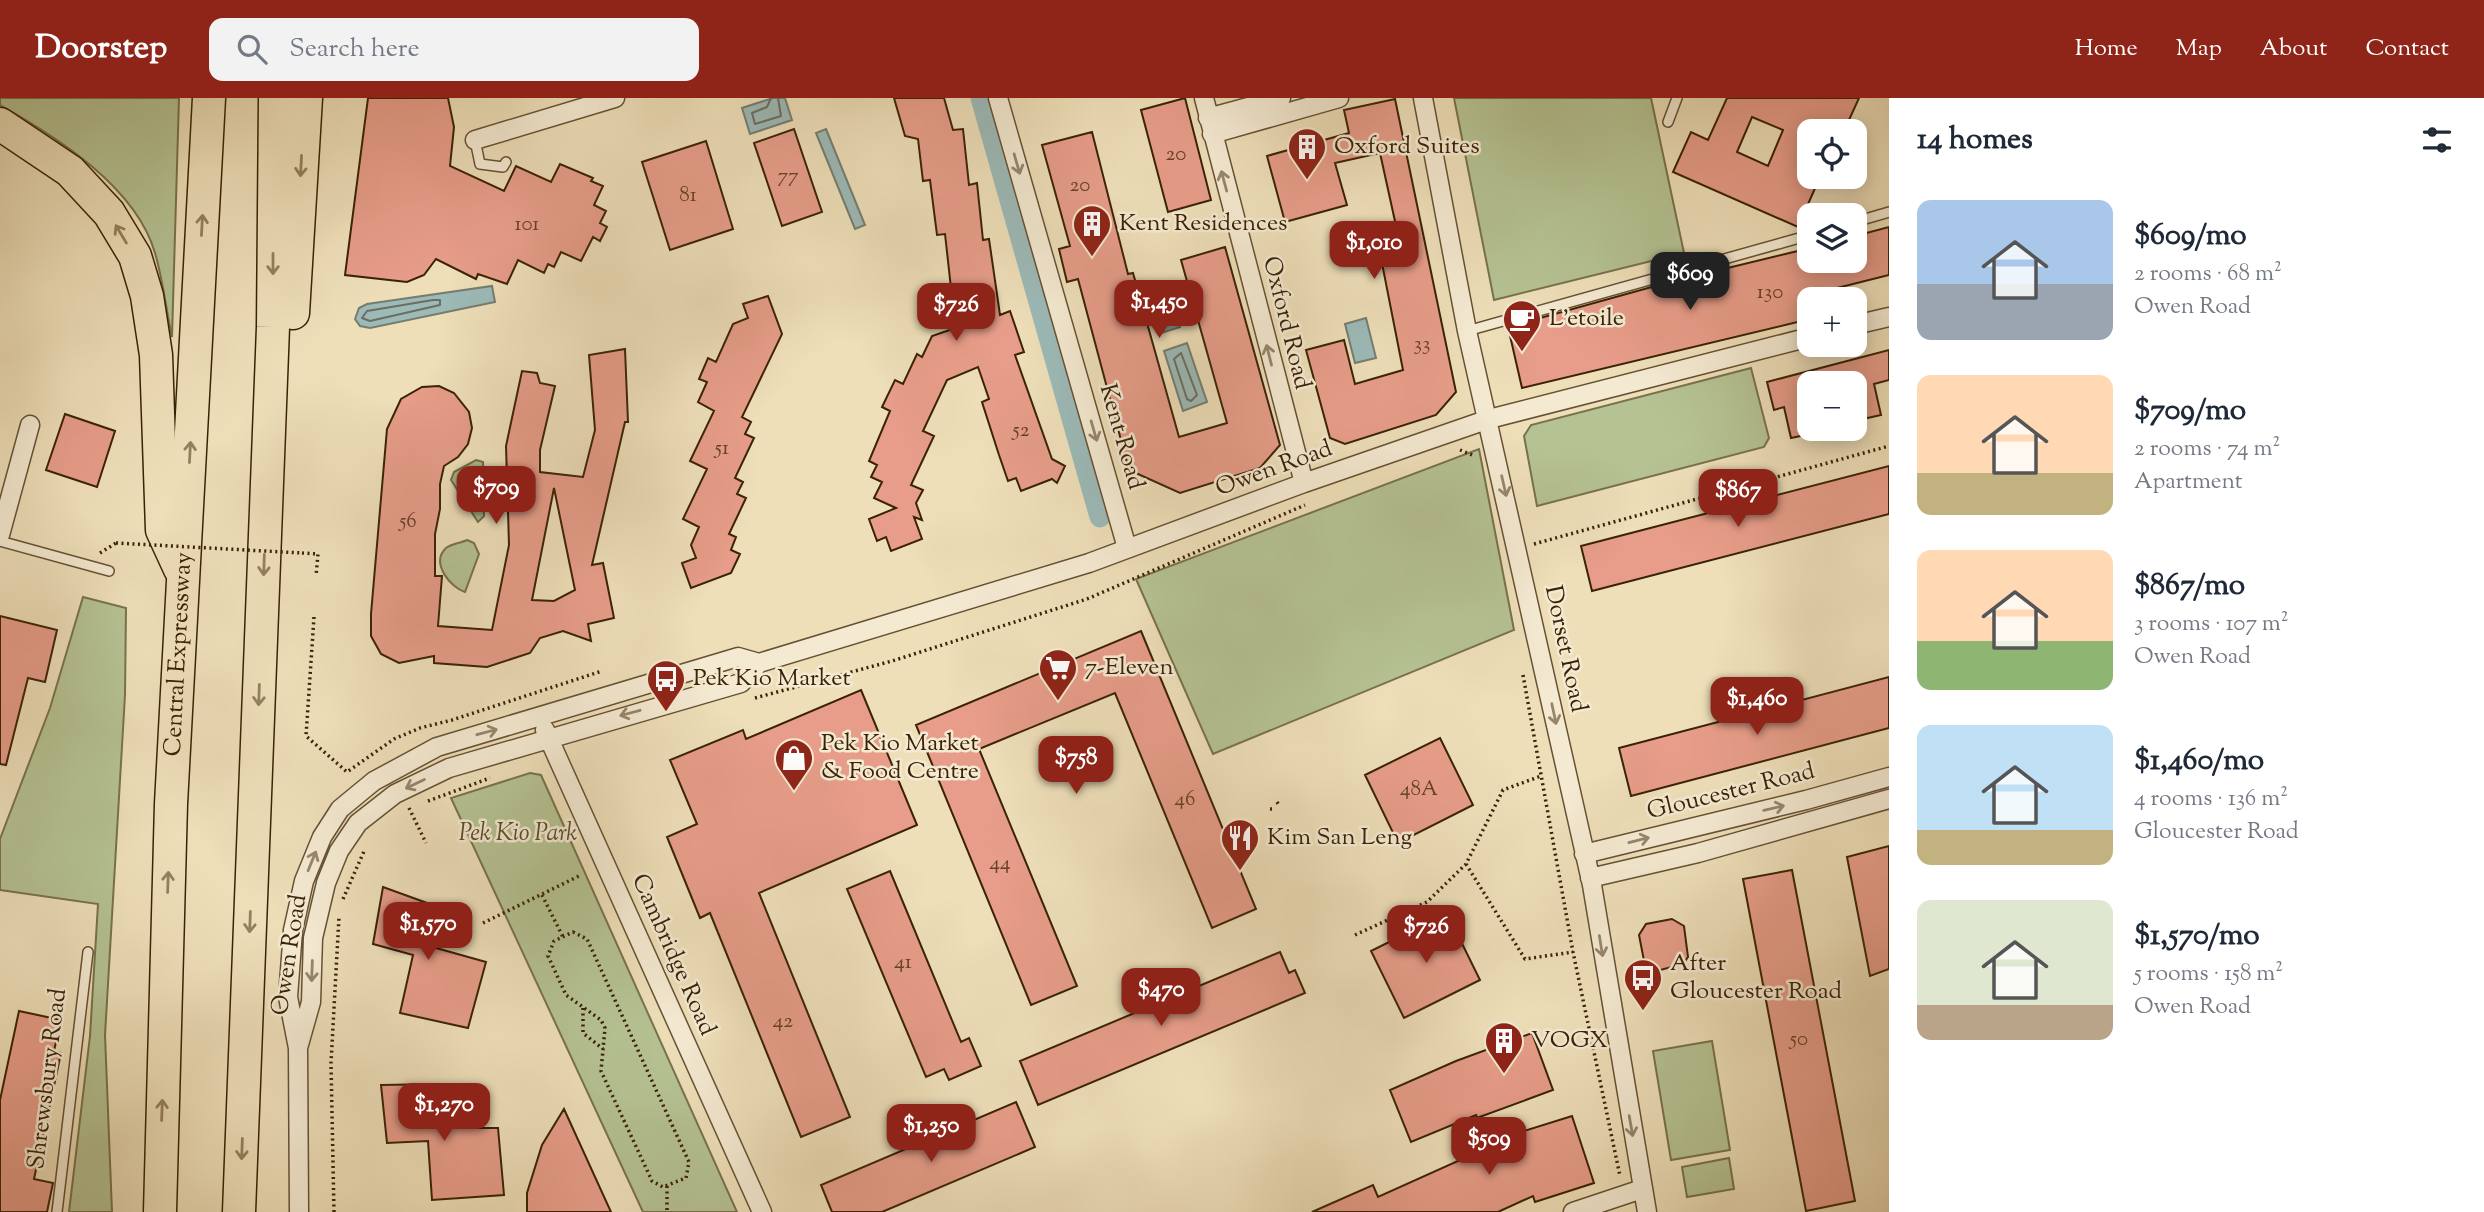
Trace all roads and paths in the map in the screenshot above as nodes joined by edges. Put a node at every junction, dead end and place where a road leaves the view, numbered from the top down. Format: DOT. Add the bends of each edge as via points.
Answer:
graph roads {
  1 [pos="209,98"];
  2 [pos="275,98"];
  3 [pos="306,98"];
  4 [pos="615,98"];
  5 [pos="998,98"];
  6 [pos="1203,98"];
  7 [pos="1281,98"];
  8 [pos="1339,98"];
  9 [pos="1423,98"];
  10 [pos="1677,98"];
  11 [pos="1668,122"];
  12 [pos="1210,126"];
  13 [pos="9,133"];
  14 [pos="475,140"];
  15 [pos="506,162"];
  16 [pos="1889,212"];
  17 [pos="1867,218"];
  18 [pos="1797,239"];
  19 [pos="1889,317"];
  20 [pos="1867,322"];
  21 [pos="1467,331"];
  22 [pos="1797,340"];
  23 [pos="1489,419"];
  24 [pos="30,425"];
  25 [pos="1889,446"];
  26 [pos="1456,450"];
  27 [pos="1475,454"];
  28 [pos="1304,483"];
  29 [pos="267,503"];
  30 [pos="1309,503"];
  31 [pos="0,535"];
  32 [pos="0,541"];
  33 [pos="116,543"];
  34 [pos="1532,544"];
  35 [pos="1127,548"];
  36 [pos="109,571"];
  37 [pos="183,573"];
  38 [pos="316,576"];
  39 [pos="313,617"];
  40 [pos="759,663"];
  41 [pos="602,671"];
  42 [pos="754,698"];
  43 [pos="540,717"];
  44 [pos="549,738"];
  45 [pos="1539,766"];
  46 [pos="495,776"];
  47 [pos="1541,776"];
  48 [pos="1889,777"];
  49 [pos="1889,799"];
  50 [pos="409,808"];
  51 [pos="400,814"];
  52 [pos="426,843"];
  53 [pos="366,848"];
  54 [pos="1584,853"];
  55 [pos="1466,864"];
  56 [pos="579,876"];
  57 [pos="1590,878"];
  58 [pos="542,895"];
  59 [pos="483,923"];
  60 [pos="1355,935"];
  61 [pos="563,937"];
  62 [pos="88,952"];
  63 [pos="1573,953"];
  64 [pos="583,1007"];
  65 [pos="298,1048"];
  66 [pos="603,1049"];
  67 [pos="1612,1149"];
  68 [pos="667,1185"];
  69 [pos="1642,1189"];
  70 [pos="57,1212"];
  71 [pos="160,1212"];
  72 [pos="239,1212"];
  73 [pos="299,1212"];
  74 [pos="334,1212"];
  75 [pos="667,1212"];
  76 [pos="762,1212"];
  77 [pos="1573,1212"];
  78 [pos="1647,1212"];
  37 -- 1 [label="highway, Central Expressway, one-way"];
  2 -- 29 [label="highway, one-way"];
  3 -- 29 [label="highway, one-way" via="282,470"];
  4 -- 14 [label="street"];
  5 -- 35 [label="street, Kent Road, one-way"];
  6 -- 12 [label="street, Oxford Road"];
  7 -- 12 [label="street"];
  8 -- 12 [label="street"];
  9 -- 21 [label="street, Dorset Road"];
  10 -- 11 [label="lane"];
  28 -- 12 [label="street, Oxford Road, one-way"];
  37 -- 13 [label="highway, one-way" via="162,530 156,355 135,256 108,213 70,171"];
  14 -- 15 [label="lane" via="480,164 503,167"];
  16 -- 17 [label="lane"];
  18 -- 21 [label="lane"];
  19 -- 20 [label="street"];
  21 -- 23 [label="street, Dorset Road"];
  22 -- 23 [label="street, Owen Road"];
  23 -- 28 [label="street, Owen Road"];
  23 -- 54 [label="street, Dorset Road, one-way"];
  24 -- 31 [label="street"];
  25 -- 34 [label="path"];
  26 -- 27 [label="path"];
  28 -- 35 [label="street, Owen Road"];
  29 -- 72 [label="highway, one-way"];
  30 -- 42 [label="path" via="1087,598 892,662"];
  32 -- 36 [label="lane"];
  33 -- 38 [label="path, bridge" via="318,554"];
  35 -- 40 [label="street, Owen Road"];
  71 -- 37 [label="highway, Central Expressway, one-way" via="170,818"];
  39 -- 41 [label="path" via="306,736 347,772 394,739 420,728"];
  40 -- 43 [label="street, Owen Road" via="738,657"];
  40 -- 44 [label="street, Owen Road, one-way" via="741,683"];
  43 -- 44 [label="street, Cambridge Road"];
  65 -- 43 [label="street, Owen Road, one-way" via="288,997 293,930 304,881 322,837 340,809 374,782 437,747"];
  44 -- 65 [label="street, Owen Road, one-way" via="449,768 395,794 358,823 339,851 326,883 313,938 311,1002"];
  44 -- 76 [label="street, Cambridge Road"];
  45 -- 47 [label="path"];
  46 -- 50 [label="path"];
  47 -- 55 [label="path" via="1503,790"];
  47 -- 63 [label="path"];
  54 -- 48 [label="street, Gloucester Road, one-way"];
  49 -- 57 [label="street, Gloucester Road"];
  50 -- 51 [label="path"];
  50 -- 52 [label="path"];
  53 -- 74 [label="path" via="340,908 331,1063"];
  54 -- 57 [label="street, Dorset Road"];
  55 -- 60 [label="path" via="1427,902"];
  55 -- 63 [label="path" via="1525,959"];
  56 -- 58 [label="path"];
  57 -- 69 [label="street, Dorset Road, one-way"];
  58 -- 59 [label="path"];
  58 -- 61 [label="path"];
  61 -- 64 [label="path" via="551,944 548,956 566,995"];
  61 -- 68 [label="path" via="578,932 587,939 689,1162 686,1178"];
  62 -- 70 [label="lane, Shrewsbury Road"];
  63 -- 67 [label="path"];
  64 -- 66 [label="path" via="583,1033"];
  64 -- 66 [label="path" via="605,1028"];
  65 -- 73 [label="street"];
  66 -- 68 [label="path" via="601,1071 652,1181"];
  68 -- 75 [label="path"];
  69 -- 77 [label="street"];
  69 -- 78 [label="street, Dorset Road"];
}
